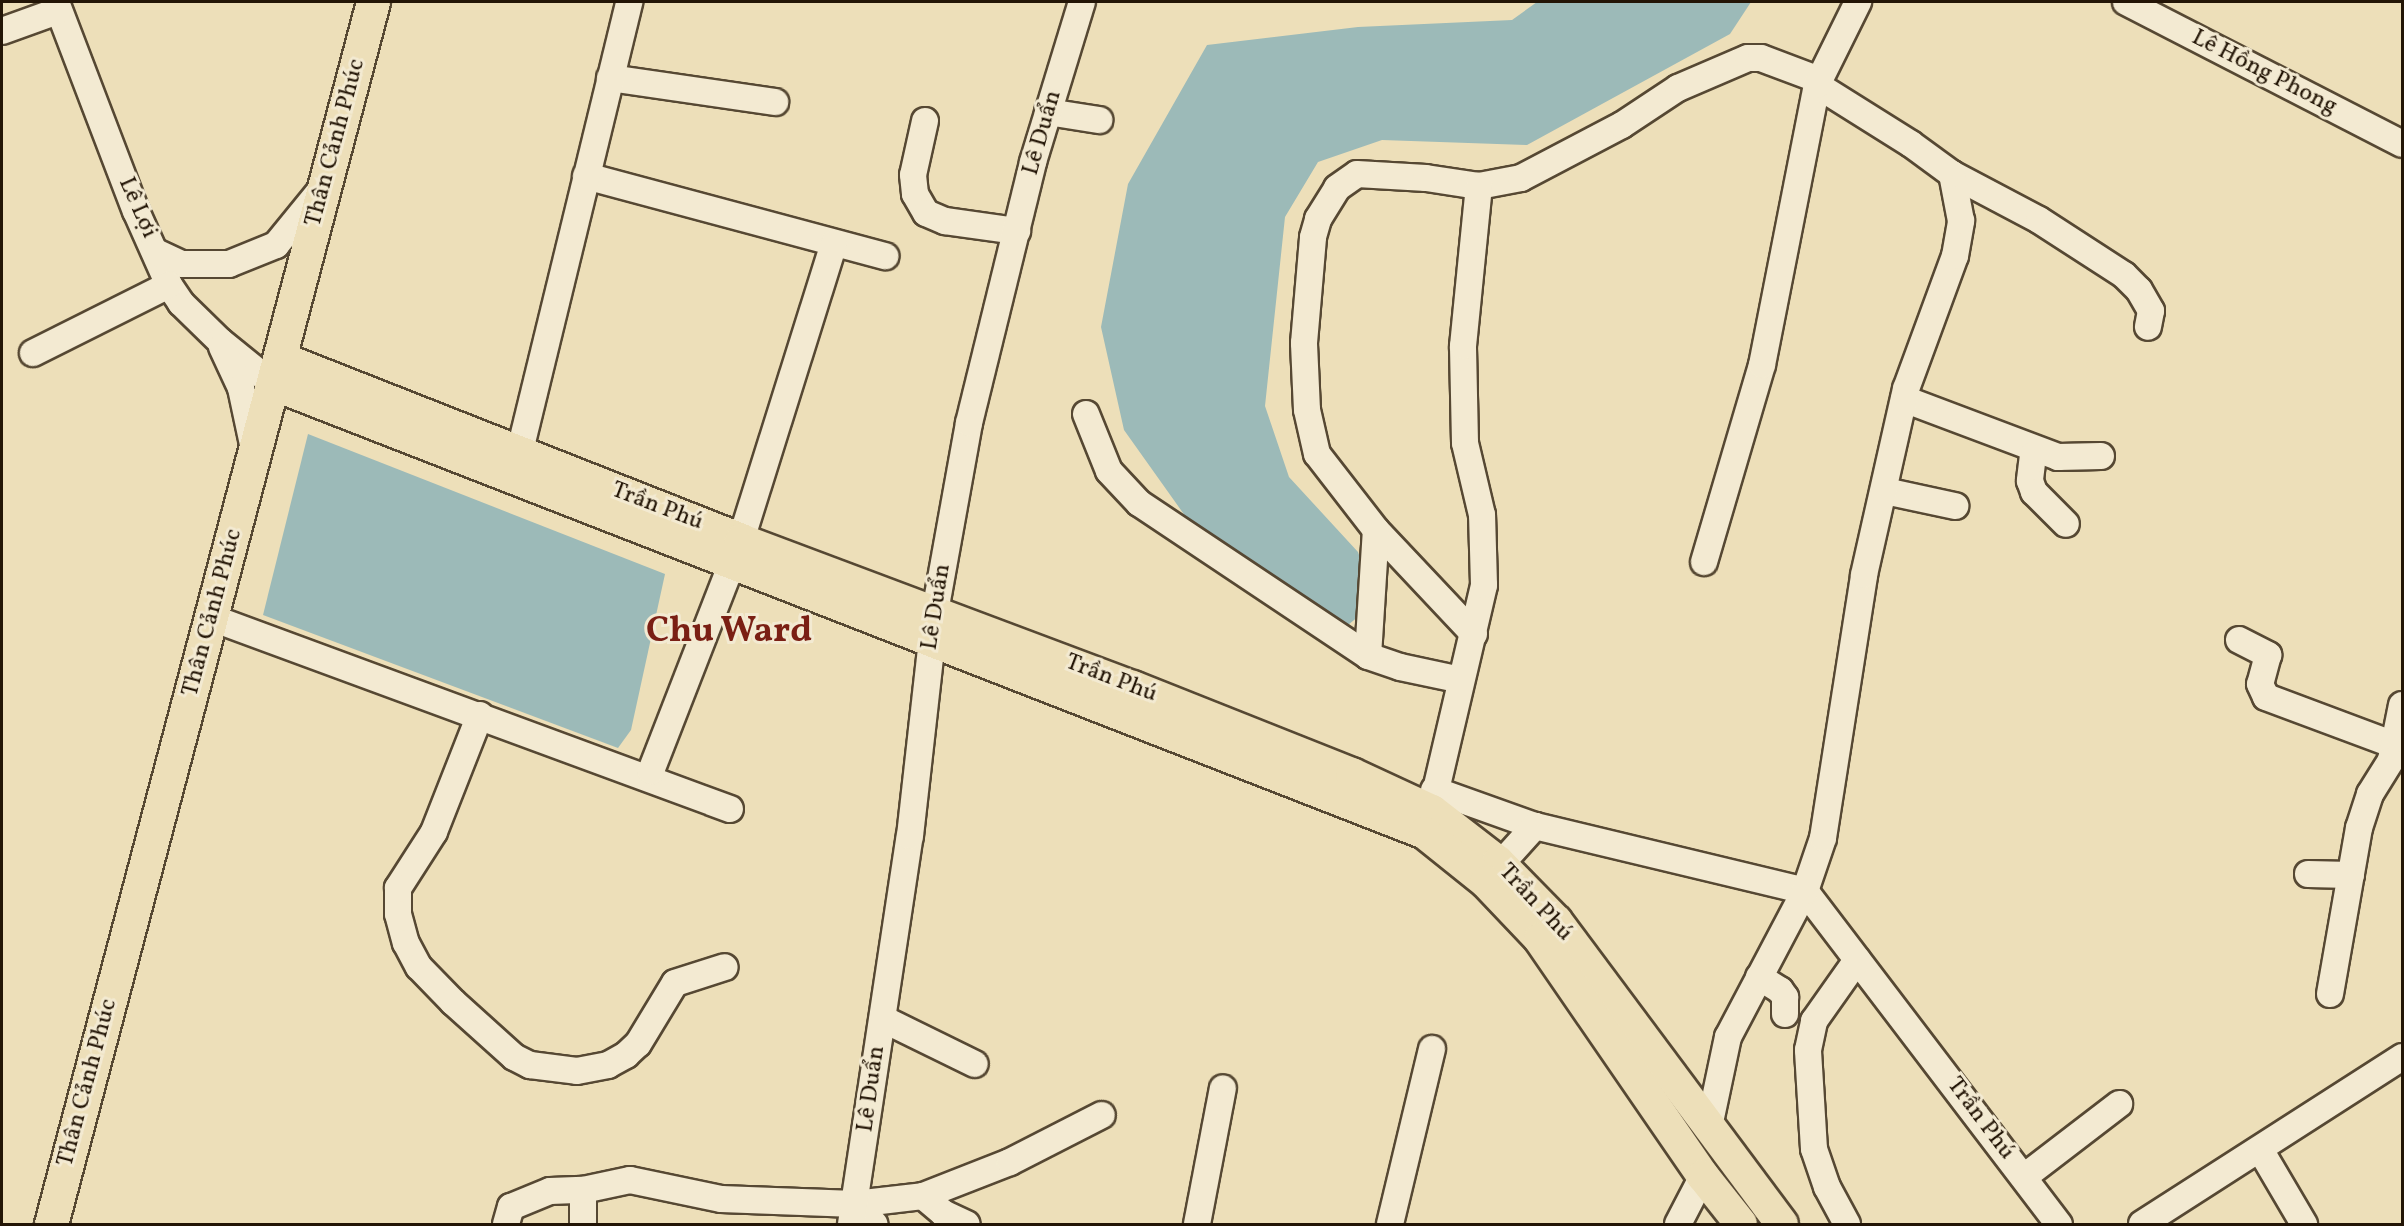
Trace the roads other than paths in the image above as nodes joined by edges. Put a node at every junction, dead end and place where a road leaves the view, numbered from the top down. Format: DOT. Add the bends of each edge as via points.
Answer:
graph roads {
  1 [pos="373,2"];
  2 [pos="629,2"];
  3 [pos="1082,2"];
  4 [pos="1858,2"];
  5 [pos="2126,2"];
  6 [pos="57,6"];
  7 [pos="2,31"];
  8 [pos="610,78"];
  9 [pos="1817,82"];
  10 [pos="775,102"];
  11 [pos="1048,112"];
  12 [pos="1099,120"];
  13 [pos="925,121"];
  14 [pos="2403,144"];
  15 [pos="1952,174"];
  16 [pos="586,176"];
  17 [pos="324,186"];
  18 [pos="1479,186"];
  19 [pos="1017,231"];
  20 [pos="834,243"];
  21 [pos="158,253"];
  22 [pos="885,256"];
  23 [pos="169,285"];
  24 [pos="2148,327"];
  25 [pos="220,341"];
  26 [pos="33,353"];
  27 [pos="276,371"];
  28 [pos="1904,399"];
  29 [pos="1086,414"];
  30 [pos="255,453"];
  31 [pos="2033,455"];
  32 [pos="2101,456"];
  33 [pos="516,467"];
  34 [pos="1885,491"];
  35 [pos="1955,506"];
  36 [pos="2066,524"];
  37 [pos="1376,530"];
  38 [pos="737,551"];
  39 [pos="1704,562"];
  40 [pos="212,618"];
  41 [pos="933,626"];
  42 [pos="1474,634"];
  43 [pos="2239,640"];
  44 [pos="1368,656"];
  45 [pos="1461,680"];
  46 [pos="2403,705"];
  47 [pos="480,715"];
  48 [pos="2395,758"];
  49 [pos="651,771"];
  50 [pos="730,809"];
  51 [pos="1430,811"];
  52 [pos="1535,826"];
  53 [pos="1492,872"];
  54 [pos="2308,874"];
  55 [pos="2351,875"];
  56 [pos="1804,891"];
  57 [pos="1857,960"];
  58 [pos="725,967"];
  59 [pos="1759,977"];
  60 [pos="2330,994"];
  61 [pos="1785,1014"];
  62 [pos="883,1019"];
  63 [pos="1432,1049"];
  64 [pos="2403,1057"];
  65 [pos="975,1064"];
  66 [pos="1223,1088"];
  67 [pos="2119,1104"];
  68 [pos="1102,1115"];
  69 [pos="1710,1127"];
  70 [pos="2261,1151"];
  71 [pos="1703,1176"];
  72 [pos="2024,1177"];
  73 [pos="583,1190"];
  74 [pos="923,1196"];
  75 [pos="853,1214"];
  76 [pos="51,1224"];
  77 [pos="506,1224"];
  78 [pos="583,1224"];
  79 [pos="874,1224"];
  80 [pos="967,1224"];
  81 [pos="1197,1224"];
  82 [pos="1390,1224"];
  83 [pos="1678,1224"];
  84 [pos="1741,1224"];
  85 [pos="1782,1224"];
  86 [pos="1847,1224"];
  87 [pos="2059,1224"];
  88 [pos="2142,1224"];
  89 [pos="2304,1224"];
  1 -- 17 [label="highway, Thân Cảnh Phúc"];
  2 -- 8 [label="street"];
  3 -- 11 [label="street, Lê Duẩn"];
  4 -- 9 [label="street"];
  5 -- 14 [label="street, Lê Hồng Phong"];
  6 -- 7 [label="street"];
  6 -- 21 [label="street, Lê Lợi" via="136,211"];
  8 -- 10 [label="street"];
  8 -- 16 [label="street"];
  9 -- 15 [label="street"];
  9 -- 18 [label="street" via="1761,58 1737,61 1678,88 1622,125 1521,178"];
  9 -- 39 [label="street" via="1762,365"];
  11 -- 12 [label="street"];
  11 -- 19 [label="street, Lê Duẩn"];
  13 -- 19 [label="street" via="913,175 915,194 926,213 945,221"];
  15 -- 24 [label="street" via="2039,220 2124,275 2151,311"];
  15 -- 28 [label="street" via="1961,221 1955,256"];
  16 -- 20 [label="street"];
  16 -- 33 [label="street"];
  17 -- 21 [label="street" via="276,245 229,264 182,264"];
  17 -- 27 [label="highway, Thân Cảnh Phúc"];
  18 -- 37 [label="street" via="1357,174 1337,188 1318,219 1304,344 1307,410 1317,454"];
  18 -- 42 [label="street" via="1463,346 1465,443 1478,489 1485,542 1484,585"];
  19 -- 41 [label="street, Lê Duẩn" via="969,423"];
  20 -- 22 [label="street"];
  20 -- 38 [label="street"];
  21 -- 23 [label="street, Lê Lợi"];
  23 -- 25 [label="street, Lê Lợi" via="181,303"];
  23 -- 26 [label="street"];
  25 -- 27 [label="street, Lê Lợi"];
  25 -- 30 [label="street" via="242,388"];
  27 -- 30 [label="highway, Thân Cảnh Phúc"];
  27 -- 33 [label="main road, Trần Phú"];
  28 -- 31 [label="street"];
  28 -- 34 [label="street"];
  29 -- 44 [label="street" via="1101,458 1127,494"];
  30 -- 40 [label="highway, Thân Cảnh Phúc"];
  31 -- 32 [label="street"];
  31 -- 36 [label="street" via="2030,481 2034,492"];
  33 -- 38 [label="main road, Trần Phú"];
  34 -- 35 [label="street"];
  34 -- 56 [label="street" via="1864,575 1823,838"];
  37 -- 42 [label="street"];
  37 -- 44 [label="street"];
  38 -- 41 [label="main road, Trần Phú"];
  38 -- 49 [label="street"];
  40 -- 47 [label="street"];
  40 -- 76 [label="highway, Thân Cảnh Phúc"];
  41 -- 51 [label="main road, Trần Phú" via="1352,774"];
  41 -- 62 [label="street, Lê Duẩn" via="910,836"];
  42 -- 45 [label="street"];
  43 -- 48 [label="street" via="2268,655 2260,684 2266,696"];
  44 -- 45 [label="street"];
  45 -- 51 [label="street"];
  46 -- 48 [label="street"];
  47 -- 50 [label="street"];
  47 -- 58 [label="street" via="434,832 398,888 398,914 406,943 419,967 453,1002 514,1057 530,1065 577,1071 609,1065 638,1044 675,983"];
  48 -- 55 [label="street" via="2370,794"];
  51 -- 52 [label="street, Trần Phú"];
  51 -- 53 [label="main road, Trần Phú"];
  52 -- 53 [label="street"];
  52 -- 56 [label="street, Trần Phú"];
  53 -- 69 [label="main road, Trần Phú" via="1556,921"];
  53 -- 71 [label="main road, Trần Phú"];
  54 -- 55 [label="street"];
  55 -- 60 [label="street"];
  56 -- 57 [label="street, Trần Phú"];
  56 -- 59 [label="street"];
  57 -- 72 [label="street, Trần Phú"];
  57 -- 86 [label="street" via="1814,1021 1808,1050 1814,1149 1827,1187"];
  59 -- 61 [label="street" via="1785,997"];
  59 -- 69 [label="street" via="1728,1036"];
  62 -- 65 [label="street"];
  62 -- 75 [label="street, Lê Duẩn"];
  63 -- 82 [label="street"];
  64 -- 70 [label="street"];
  66 -- 81 [label="street"];
  67 -- 72 [label="street"];
  68 -- 74 [label="street" via="1010,1162"];
  69 -- 85 [label="main road, Trần Phú"];
  70 -- 88 [label="street"];
  70 -- 89 [label="street"];
  71 -- 83 [label="street"];
  71 -- 84 [label="main road, Trần Phú"];
  72 -- 87 [label="street, Trần Phú"];
  73 -- 75 [label="street" via="630,1180 720,1199"];
  73 -- 77 [label="street" via="550,1191 511,1207"];
  73 -- 78 [label="street"];
  74 -- 75 [label="street"];
  74 -- 80 [label="street" via="943,1213"];
  75 -- 79 [label="street"];
}
